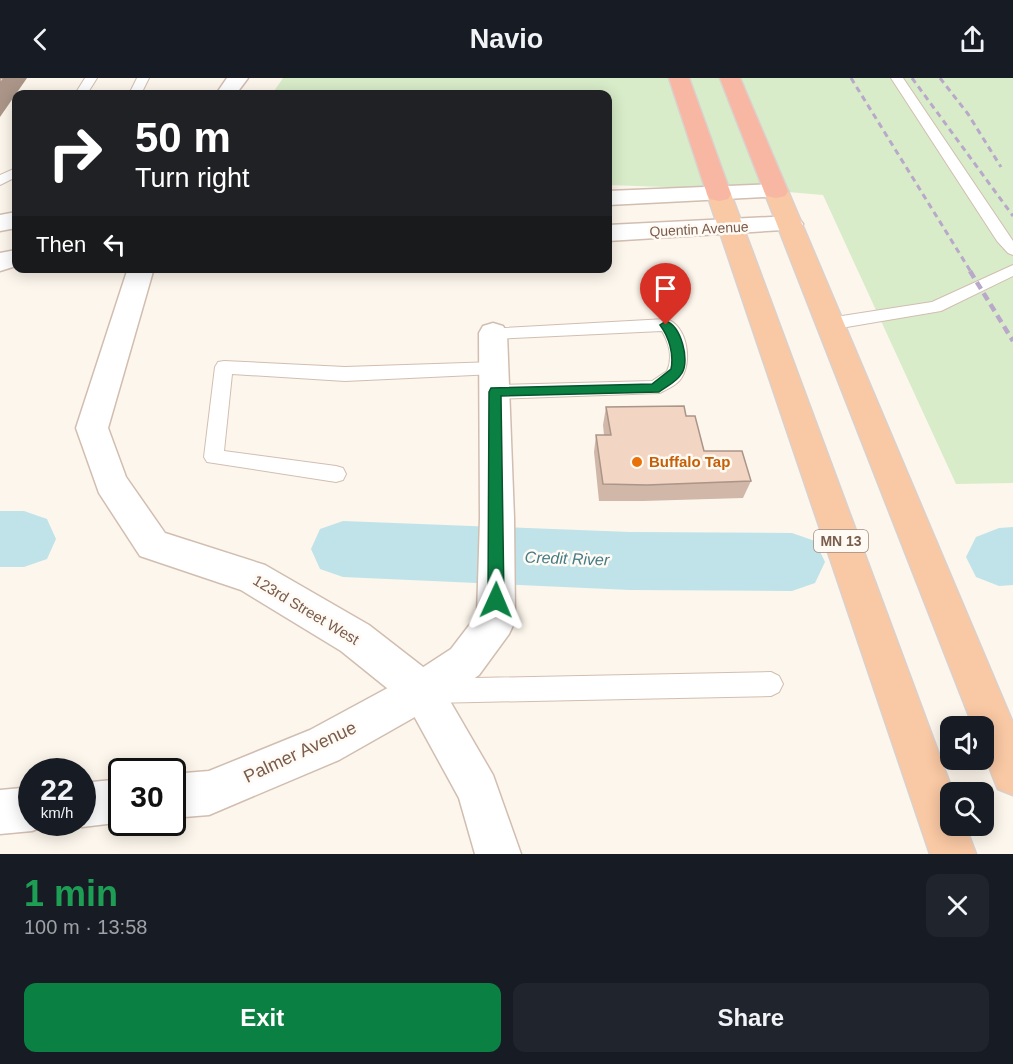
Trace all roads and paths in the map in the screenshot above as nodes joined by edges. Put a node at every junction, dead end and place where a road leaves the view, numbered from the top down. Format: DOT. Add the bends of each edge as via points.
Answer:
graph roads {
  1 [pos="679,78"];
  2 [pos="730,78"];
  3 [pos="897,78"];
  4 [pos="776,191"];
  5 [pos="718,194"];
  6 [pos="612,198"];
  7 [pos="790,224"];
  8 [pos="730,228"];
  9 [pos="612,233"];
  10 [pos="1013,250"];
  11 [pos="1013,270"];
  12 [pos="139,273"];
  13 [pos="829,324"];
  14 [pos="494,333"];
  15 [pos="495,380"];
  16 [pos="336,474"];
  17 [pos="771,684"];
  18 [pos="422,691"];
  19 [pos="1013,774"];
  20 [pos="186,795"];
  21 [pos="18,810"];
  22 [pos="0,812"];
  23 [pos="498,854"];
  24 [pos="953,854"];
  1 -- 5 [label="highway, MN 13"];
  2 -- 4 [label="highway"];
  3 -- 10 [label="lane"];
  4 -- 5 [label="street"];
  4 -- 7 [label="highway"];
  5 -- 6 [label="street"];
  5 -- 8 [label="highway, MN 13"];
  7 -- 8 [label="street, Quentin Avenue"];
  7 -- 13 [label="highway"];
  8 -- 9 [label="street, Quentin Avenue"];
  8 -- 24 [label="highway, MN 13"];
  11 -- 13 [label="lane" via="934,307"];
  12 -- 18 [label="street, 123rd Street West" via="92,428 111,483 153,544 252,577 355,638"];
  13 -- 19 [label="highway"];
  14 -- 15 [label="street, Palmer Avenue"];
  14 -- 15 [label="lane" via="666,325 672,331 679,360 672,378 654,388"];
  15 -- 16 [label="lane" via="224,367 214,457"];
  15 -- 18 [label="street, Palmer Avenue" via="496,621 465,662"];
  17 -- 18 [label="lane"];
  18 -- 20 [label="street, Palmer Avenue" via="324,744 209,793"];
  18 -- 23 [label="street, 123rd Street West" via="478,790"];
  21 -- 22 [label="street"];
}
